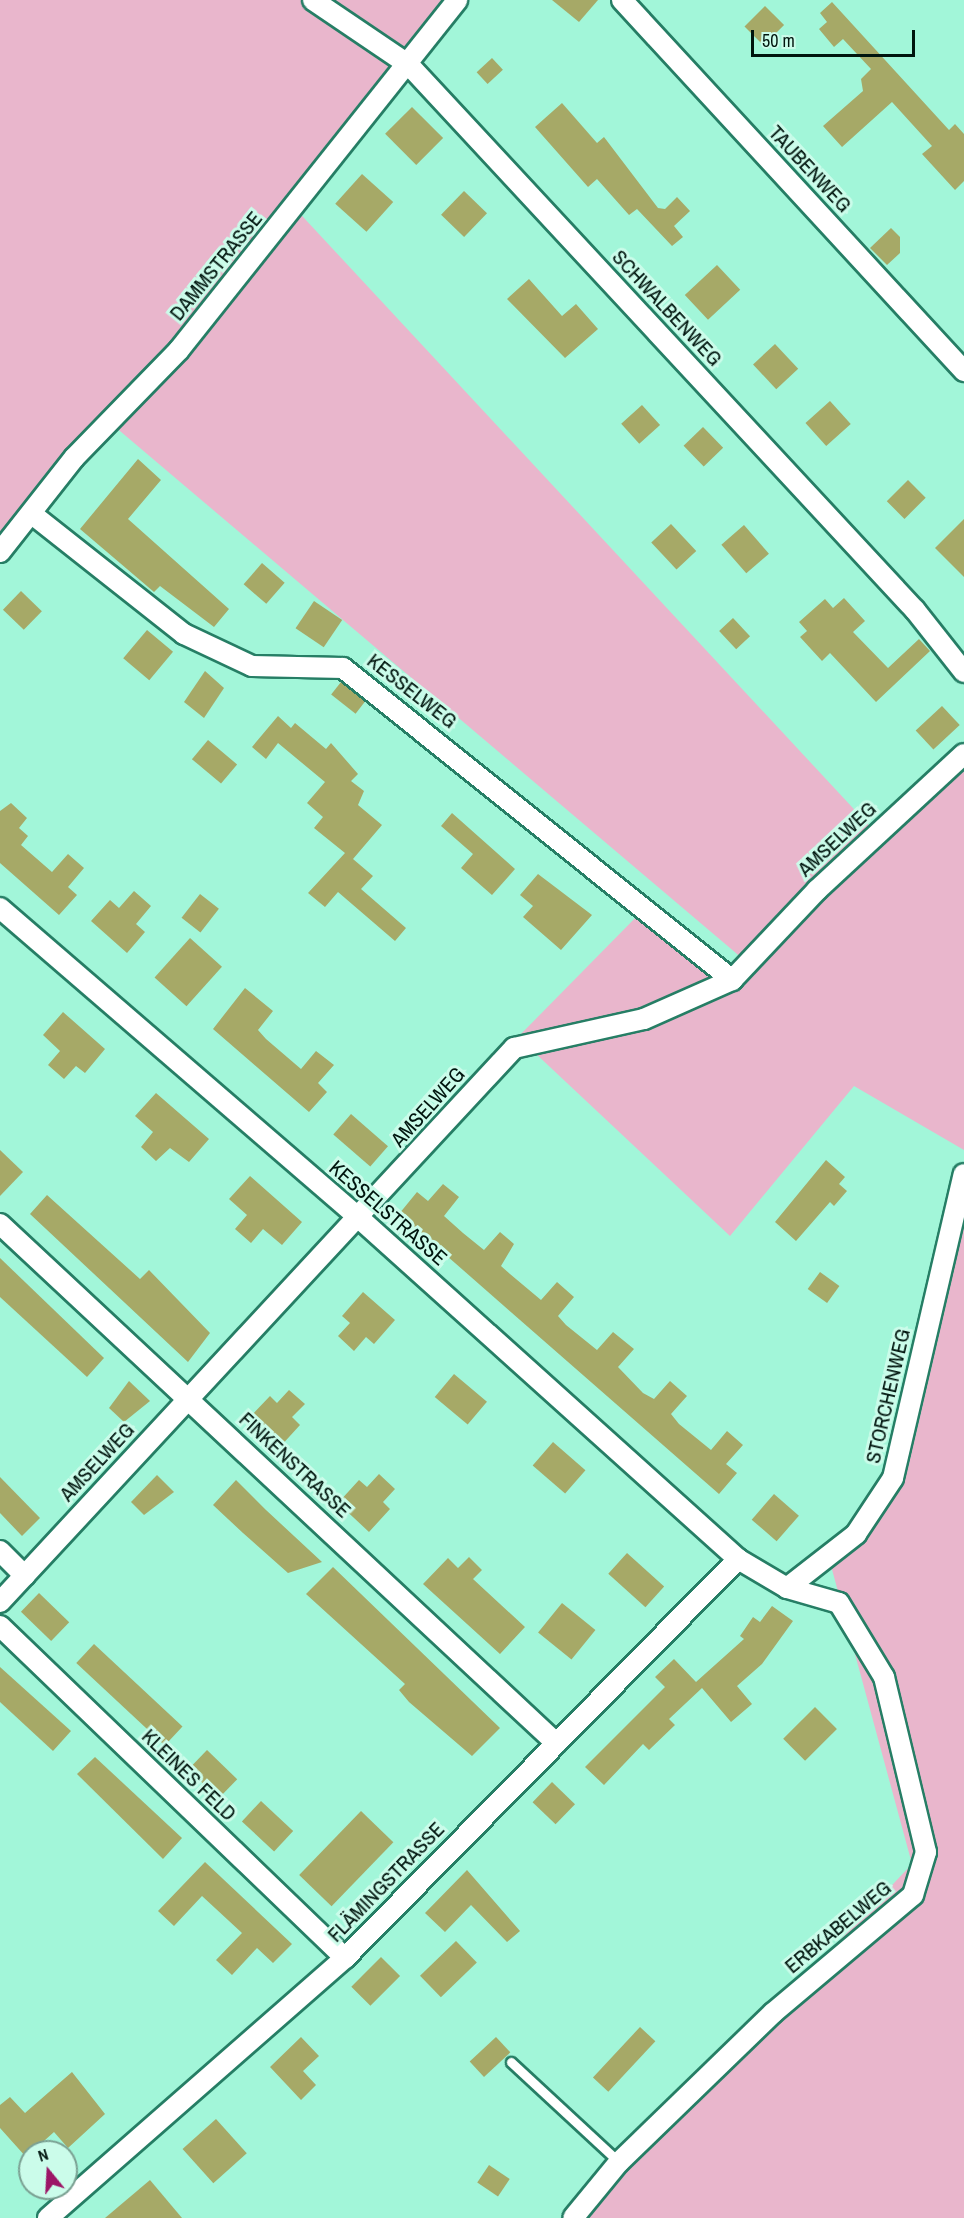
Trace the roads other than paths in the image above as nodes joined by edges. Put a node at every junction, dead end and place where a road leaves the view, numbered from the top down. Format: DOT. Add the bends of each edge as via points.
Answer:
graph roads {
  1 [pos="313,0"];
  2 [pos="457,0"];
  3 [pos="622,0"];
  4 [pos="409,65"];
  5 [pos="964,371"];
  6 [pos="32,514"];
  7 [pos="0,552"];
  8 [pos="964,672"];
  9 [pos="964,754"];
  10 [pos="0,908"];
  11 [pos="732,980"];
  12 [pos="964,1174"];
  13 [pos="359,1218"];
  14 [pos="0,1224"];
  15 [pos="188,1399"];
  16 [pos="0,1551"];
  17 [pos="738,1559"];
  18 [pos="25,1576"];
  19 [pos="787,1588"];
  20 [pos="0,1602"];
  21 [pos="0,1626"];
  22 [pos="556,1743"];
  23 [pos="345,1958"];
  24 [pos="511,2062"];
  25 [pos="619,2162"];
  26 [pos="48,2218"];
  27 [pos="573,2218"];
  1 -- 4 [label="street, SCHWALBENWEG"];
  2 -- 4 [label="street, DAMMSTRASSE"];
  3 -- 5 [label="street, TAUBENWEG"];
  4 -- 6 [label="street, DAMMSTRASSE" via="179,350 74,458"];
  4 -- 8 [label="street, SCHWALBENWEG" via="915,610"];
  6 -- 7 [label="street, DAMMSTRASSE"];
  6 -- 11 [label="street, KESSELWEG" via="184,634 252,666 343,668"];
  9 -- 11 [label="street, AMSELWEG" via="817,890"];
  10 -- 13 [label="street, KESSELSTRASSE"];
  11 -- 13 [label="street, AMSELWEG" via="644,1019 514,1048"];
  12 -- 19 [label="street, STORCHENWEG" via="893,1478 856,1534"];
  13 -- 15 [label="street, AMSELWEG"];
  13 -- 17 [label="street, KESSELSTRASSE"];
  14 -- 15 [label="street, FINKENSTRASSE"];
  15 -- 18 [label="street, AMSELWEG"];
  15 -- 22 [label="street, FINKENSTRASSE"];
  16 -- 18 [label="street"];
  17 -- 19 [label="street, ERBKABELWEG"];
  17 -- 22 [label="street, FLÄMINGSTRASSE"];
  18 -- 20 [label="street, AMSELWEG"];
  19 -- 25 [label="street, ERBKABELWEG" via="839,1603 884,1677 926,1852 913,1894 773,2013"];
  21 -- 23 [label="street, KLEINES FELD"];
  22 -- 23 [label="street, FLÄMINGSTRASSE"];
  23 -- 26 [label="street, FLÄMINGSTRASSE"];
  24 -- 25 [label="lane"];
  25 -- 27 [label="street, ERBKABELWEG"];
}
